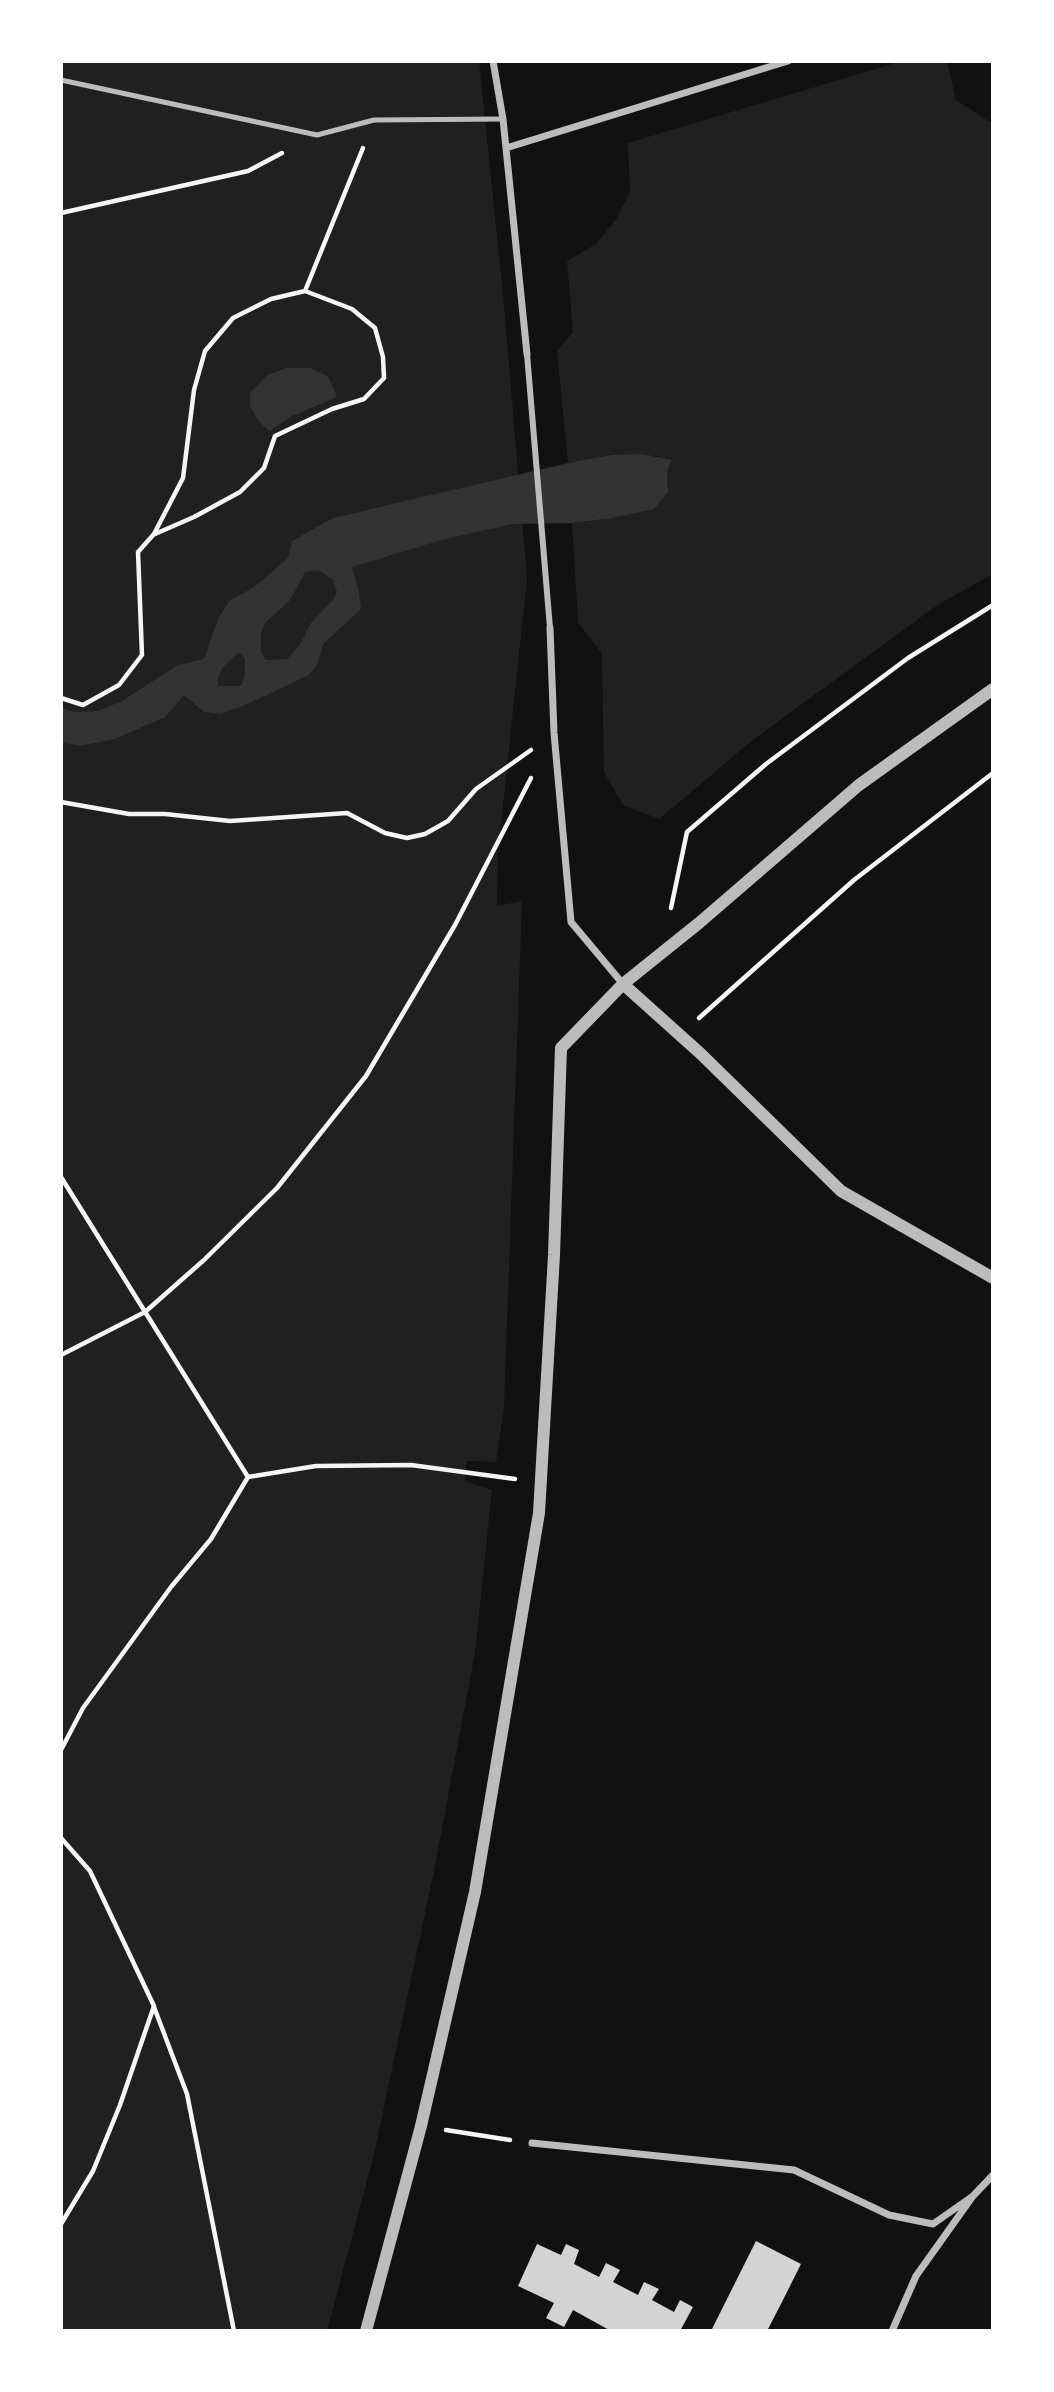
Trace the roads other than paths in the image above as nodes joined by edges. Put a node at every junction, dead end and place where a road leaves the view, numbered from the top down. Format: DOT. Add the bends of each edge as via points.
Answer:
graph roads {
  1 [pos="493,61"];
  2 [pos="788,61"];
  3 [pos="61,80"];
  4 [pos="503,118"];
  5 [pos="506,148"];
  6 [pos="527,354"];
  7 [pos="550,628"];
  8 [pos="993,689"];
  9 [pos="623,984"];
  10 [pos="993,1278"];
  11 [pos="532,2143"];
  12 [pos="993,2175"];
  13 [pos="973,2196"];
  14 [pos="366,2331"];
  15 [pos="892,2331"];
  1 -- 4 [label="street"];
  2 -- 5 [label="street"];
  3 -- 4 [label="lane" via="317,135 374,120"];
  4 -- 5 [label="street"];
  5 -- 6 [label="street"];
  6 -- 7 [label="street"];
  7 -- 9 [label="street" via="571,922"];
  8 -- 9 [label="street" via="859,785"];
  9 -- 10 [label="street" via="841,1191"];
  9 -- 14 [label="street" via="561,1048 539,1513 475,1892 421,2126"];
  11 -- 13 [label="street" via="794,2170 889,2215 933,2224"];
  12 -- 13 [label="street"];
  13 -- 15 [label="street" via="916,2276"];
}
